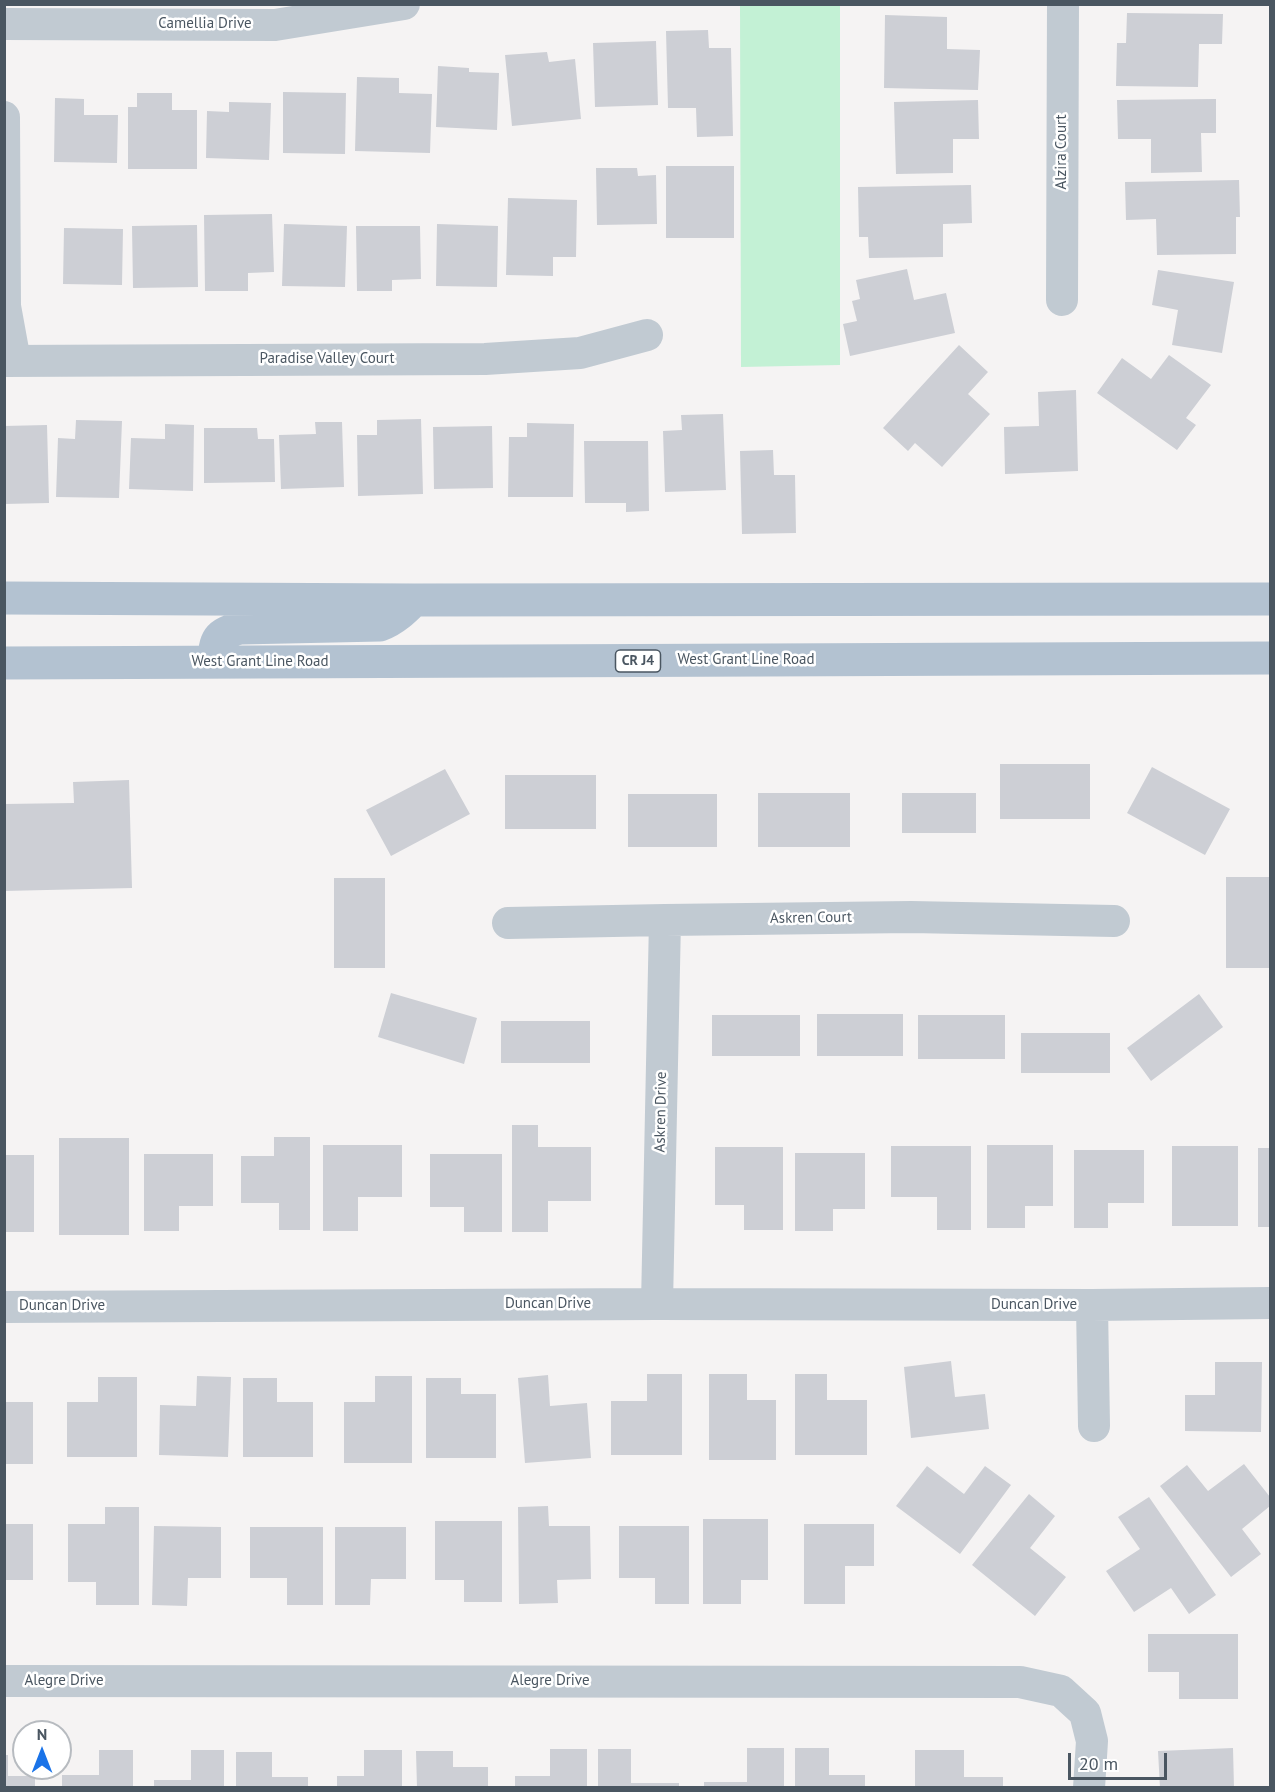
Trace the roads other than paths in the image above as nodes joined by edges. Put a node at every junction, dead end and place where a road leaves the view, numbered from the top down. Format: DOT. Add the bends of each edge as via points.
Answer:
graph roads {
  1 [pos="404,4"];
  2 [pos="1064,4"];
  3 [pos="4,24"];
  4 [pos="4,117"];
  5 [pos="1062,300"];
  6 [pos="647,334"];
  7 [pos="10,361"];
  8 [pos="4,598"];
  9 [pos="1270,599"];
  10 [pos="414,600"];
  11 [pos="1270,658"];
  12 [pos="214,662"];
  13 [pos="4,663"];
  14 [pos="666,920"];
  15 [pos="1114,921"];
  16 [pos="508,923"];
  17 [pos="1270,1303"];
  18 [pos="657,1304"];
  19 [pos="1092,1305"];
  20 [pos="4,1307"];
  21 [pos="1094,1426"];
  22 [pos="4,1681"];
  23 [pos="1089,1788"];
  1 -- 3 [label="street, Camellia Drive" via="275,25"];
  2 -- 5 [label="street, Alzira Court"];
  4 -- 7 [label="street" via="5,306"];
  6 -- 7 [label="street, Paradise Valley Court" via="580,353 485,359"];
  8 -- 10 [label="main road"];
  9 -- 10 [label="main road"];
  10 -- 12 [label="main road" via="380,625 240,628 225,632 214,647"];
  11 -- 12 [label="main road, West Grant Line Road / CR J4"];
  12 -- 13 [label="main road, West Grant Line Road / CR J4"];
  14 -- 15 [label="street, Askren Court" via="911,917"];
  14 -- 16 [label="street, Askren Court"];
  14 -- 18 [label="street, Askren Drive"];
  17 -- 19 [label="street, Duncan Drive"];
  18 -- 19 [label="street, Duncan Drive"];
  18 -- 20 [label="street, Duncan Drive"];
  19 -- 21 [label="street, Duncan Drive"];
  22 -- 23 [label="street, Alegre Drive" via="1020,1682 1061,1691 1085,1713 1092,1742"];
}
